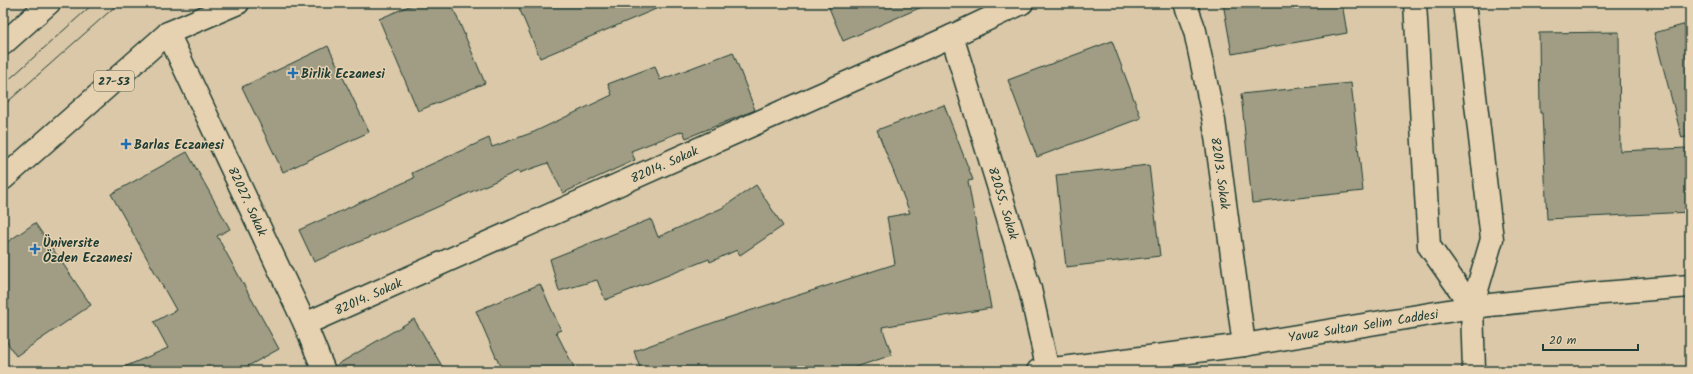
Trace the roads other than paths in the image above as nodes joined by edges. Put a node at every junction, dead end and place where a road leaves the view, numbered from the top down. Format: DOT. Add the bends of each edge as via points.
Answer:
graph roads {
  1 [pos="49,3"];
  2 [pos="196,3"];
  3 [pos="238,3"];
  4 [pos="1022,3"];
  5 [pos="1185,3"];
  6 [pos="1415,3"];
  7 [pos="1464,3"];
  8 [pos="168,33"];
  9 [pos="952,36"];
  10 [pos="3,44"];
  11 [pos="3,179"];
  12 [pos="1690,286"];
  13 [pos="1472,307"];
  14 [pos="305,324"];
  15 [pos="1244,345"];
  16 [pos="1044,370"];
  17 [pos="324,371"];
  18 [pos="1474,371"];
  1 -- 10 [label="street"];
  2 -- 8 [label="street"];
  3 -- 8 [label="street, 27-53"];
  4 -- 9 [label="street, 82014. Sokak"];
  5 -- 15 [label="street, 82013. Sokak" via="1195,31 1214,120"];
  6 -- 13 [label="street" via="1429,246"];
  7 -- 13 [label="street" via="1492,239"];
  8 -- 11 [label="street, 27-53"];
  8 -- 14 [label="street, 82027. Sokak"];
  9 -- 14 [label="street, 82014. Sokak"];
  9 -- 16 [label="street, 82055. Sokak" via="1030,289"];
  12 -- 13 [label="street, Yavuz Sultan Selim Caddesi"];
  13 -- 15 [label="street, Yavuz Sultan Selim Caddesi"];
  13 -- 18 [label="street"];
  14 -- 17 [label="street, 82027. Sokak"];
  15 -- 16 [label="street, Yavuz Sultan Selim Caddesi"];
}
